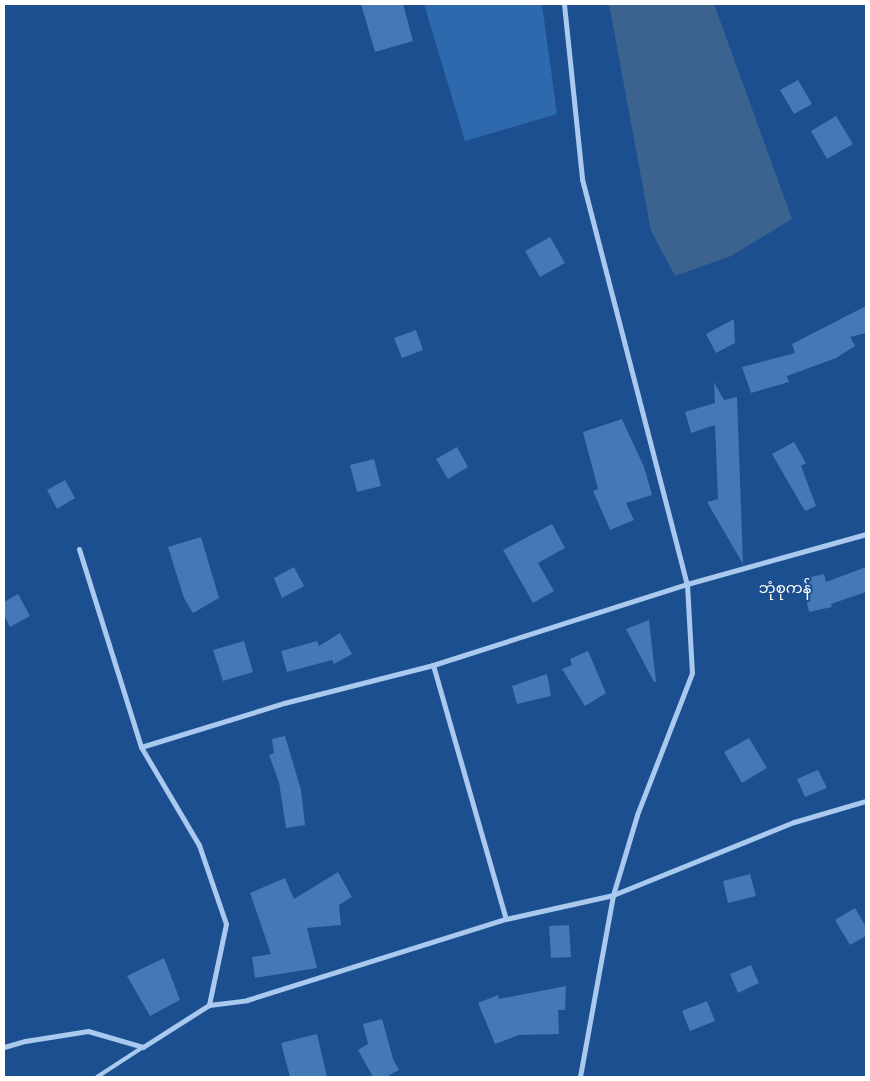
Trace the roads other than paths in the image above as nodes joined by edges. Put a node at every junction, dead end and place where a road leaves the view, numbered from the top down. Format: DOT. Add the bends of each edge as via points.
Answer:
graph roads {
  1 [pos="564,4"];
  2 [pos="866,534"];
  3 [pos="79,549"];
  4 [pos="687,584"];
  5 [pos="433,666"];
  6 [pos="142,747"];
  7 [pos="866,801"];
  8 [pos="613,895"];
  9 [pos="506,918"];
  10 [pos="208,1005"];
  11 [pos="4,1047"];
  12 [pos="144,1047"];
  13 [pos="96,1077"];
  14 [pos="580,1077"];
  1 -- 4 [label="street" via="582,179"];
  2 -- 4 [label="street"];
  3 -- 6 [label="street"];
  4 -- 5 [label="street"];
  4 -- 8 [label="street" via="692,673 637,815"];
  5 -- 6 [label="street" via="284,704"];
  5 -- 9 [label="street"];
  6 -- 10 [label="street" via="198,845 226,924"];
  7 -- 8 [label="street" via="794,822"];
  8 -- 9 [label="street"];
  8 -- 14 [label="street"];
  9 -- 10 [label="street" via="247,1000"];
  10 -- 12 [label="street"];
  11 -- 12 [label="street" via="25,1040 88,1031"];
  12 -- 13 [label="lane"];
}
